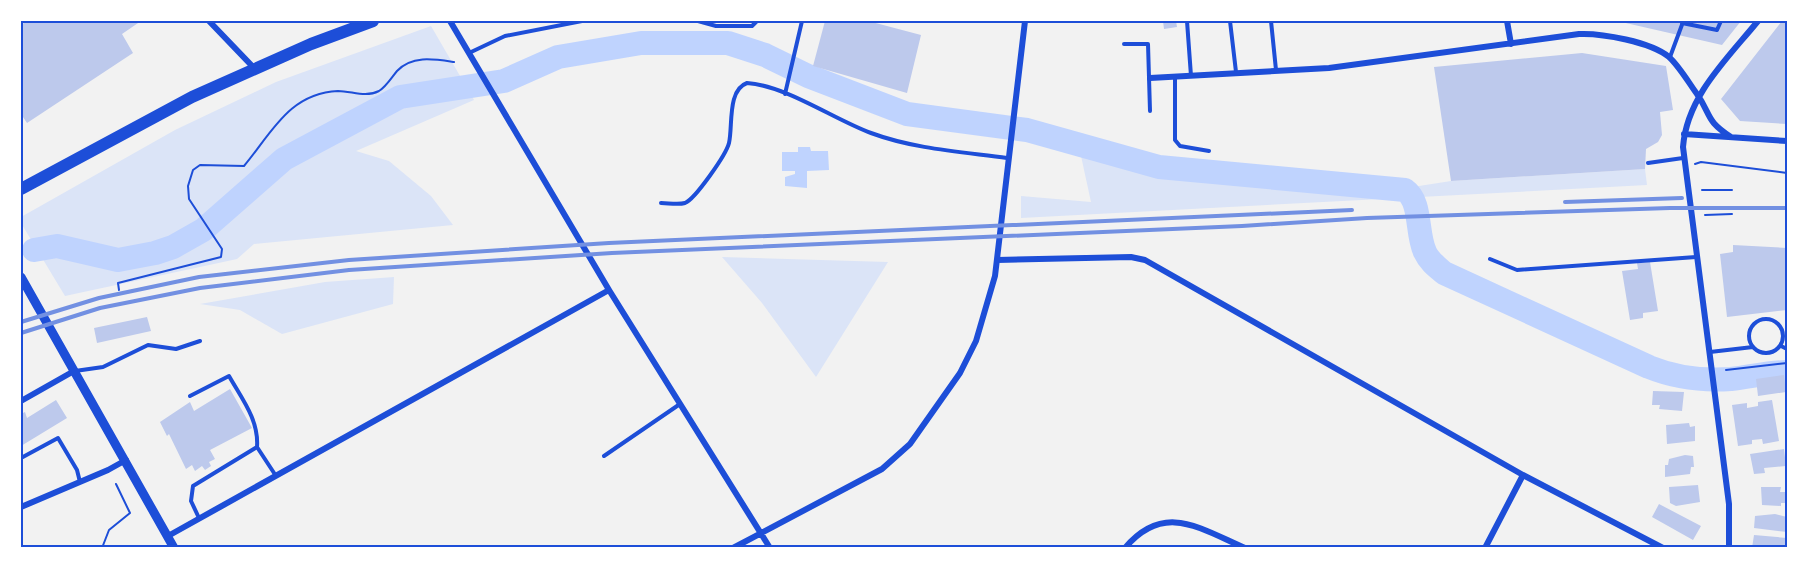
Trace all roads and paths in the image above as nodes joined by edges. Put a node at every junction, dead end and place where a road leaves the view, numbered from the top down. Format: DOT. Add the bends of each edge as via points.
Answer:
graph roads {
  1 [pos="209,21"];
  2 [pos="374,21"];
  3 [pos="450,21"];
  4 [pos="582,21"];
  5 [pos="698,21"];
  6 [pos="757,21"];
  7 [pos="802,21"];
  8 [pos="1025,21"];
  9 [pos="1187,21"];
  10 [pos="1230,21"];
  11 [pos="1271,21"];
  12 [pos="1508,21"];
  13 [pos="1721,21"];
  14 [pos="1758,21"];
  15 [pos="1683,22"];
  16 [pos="1124,44"];
  17 [pos="1511,44"];
  18 [pos="468,54"];
  19 [pos="1669,57"];
  20 [pos="454,62"];
  21 [pos="254,68"];
  22 [pos="1276,71"];
  23 [pos="1236,73"];
  24 [pos="1175,76"];
  25 [pos="1191,76"];
  26 [pos="1150,78"];
  27 [pos="785,94"];
  28 [pos="1699,96"];
  29 [pos="1150,111"];
  30 [pos="1684,134"];
  31 [pos="1731,137"];
  32 [pos="1787,141"];
  33 [pos="1209,152"];
  34 [pos="1007,158"];
  35 [pos="1683,158"];
  36 [pos="1648,163"];
  37 [pos="1695,164"];
  38 [pos="1787,173"];
  39 [pos="21,189"];
  40 [pos="1702,190"];
  41 [pos="1732,190"];
  42 [pos="661,203"];
  43 [pos="1705,214"];
  44 [pos="1732,214"];
  45 [pos="1696,257"];
  46 [pos="1490,259"];
  47 [pos="997,260"];
  48 [pos="21,277"];
  49 [pos="119,290"];
  50 [pos="609,290"];
  51 [pos="200,341"];
  52 [pos="1781,346"];
  53 [pos="1753,347"];
  54 [pos="1787,349"];
  55 [pos="1709,352"];
  56 [pos="1787,363"];
  57 [pos="1726,370"];
  58 [pos="74,371"];
  59 [pos="190,396"];
  60 [pos="21,401"];
  61 [pos="680,403"];
  62 [pos="257,447"];
  63 [pos="604,456"];
  64 [pos="21,457"];
  65 [pos="126,460"];
  66 [pos="1522,475"];
  67 [pos="276,476"];
  68 [pos="80,483"];
  69 [pos="116,484"];
  70 [pos="21,507"];
  71 [pos="200,518"];
  72 [pos="761,532"];
  73 [pos="168,536"];
  74 [pos="102,548"];
  75 [pos="174,548"];
  76 [pos="733,548"];
  77 [pos="770,548"];
  78 [pos="1125,548"];
  79 [pos="1245,548"];
  80 [pos="1485,548"];
  81 [pos="1663,548"];
  82 [pos="1729,548"];
  1 -- 21 [label="street"];
  2 -- 21 [label="main road"];
  3 -- 18 [label="street"];
  4 -- 18 [label="lane" via="505,36"];
  5 -- 6 [label="lane" via="752,27"];
  7 -- 27 [label="lane"];
  8 -- 34 [label="street"];
  9 -- 25 [label="lane"];
  10 -- 23 [label="lane"];
  11 -- 22 [label="lane"];
  12 -- 17 [label="street"];
  13 -- 15 [label="lane" via="1718,30"];
  14 -- 28 [label="street"];
  15 -- 19 [label="lane"];
  16 -- 26 [label="lane" via="1148,44"];
  17 -- 19 [label="street" via="1595,34 1651,47"];
  17 -- 22 [label="street" via="1343,67"];
  18 -- 50 [label="street"];
  19 -- 28 [label="street"];
  20 -- 49 [label="path" via="418,59 400,68 380,90 368,95 337,91 298,104 275,123 244,166 200,165 193,170 189,199 218,241 221,257 118,284"];
  21 -- 39 [label="main road"];
  22 -- 23 [label="street"];
  23 -- 25 [label="street"];
  24 -- 25 [label="street"];
  24 -- 26 [label="street"];
  24 -- 33 [label="lane" via="1175,140 1180,146"];
  26 -- 29 [label="lane"];
  27 -- 34 [label="lane" via="889,139"];
  27 -- 42 [label="lane" via="753,84 741,85 735,96 729,144 723,156 691,199 677,204"];
  28 -- 30 [label="street"];
  28 -- 31 [label="street" via="1706,114"];
  30 -- 31 [label="street"];
  30 -- 35 [label="street"];
  31 -- 32 [label="street"];
  34 -- 47 [label="street"];
  35 -- 36 [label="lane"];
  35 -- 45 [label="street"];
  37 -- 38 [label="path"];
  40 -- 41 [label="path"];
  43 -- 44 [label="path"];
  45 -- 46 [label="lane" via="1517,270"];
  45 -- 55 [label="street"];
  47 -- 66 [label="street" via="1145,260"];
  47 -- 72 [label="street" via="986,309 968,358 951,389 910,444 882,469"];
  48 -- 58 [label="street"];
  50 -- 61 [label="street"];
  50 -- 67 [label="street"];
  51 -- 58 [label="lane" via="176,349 148,345 103,367"];
  52 -- 53 [label="lane" via="1764,354"];
  52 -- 53 [label="lane" via="1781,327 1766,319 1751,327 1749,338"];
  52 -- 54 [label="lane"];
  53 -- 55 [label="lane"];
  55 -- 82 [label="street" via="1729,504"];
  56 -- 57 [label="path"];
  58 -- 60 [label="street"];
  58 -- 65 [label="street"];
  59 -- 62 [label="lane" via="229,376 254,420"];
  61 -- 63 [label="lane"];
  61 -- 72 [label="street"];
  62 -- 67 [label="lane"];
  62 -- 71 [label="lane" via="193,486 191,501"];
  64 -- 68 [label="lane" via="58,438"];
  65 -- 68 [label="street"];
  65 -- 73 [label="street"];
  66 -- 80 [label="street"];
  66 -- 81 [label="street"];
  67 -- 71 [label="street"];
  68 -- 70 [label="street"];
  69 -- 74 [label="path" via="130,513 109,530"];
  71 -- 73 [label="street"];
  72 -- 76 [label="street"];
  72 -- 77 [label="street"];
  73 -- 75 [label="street"];
  78 -- 79 [label="street" via="1146,527 1165,522 1191,525"];
}
